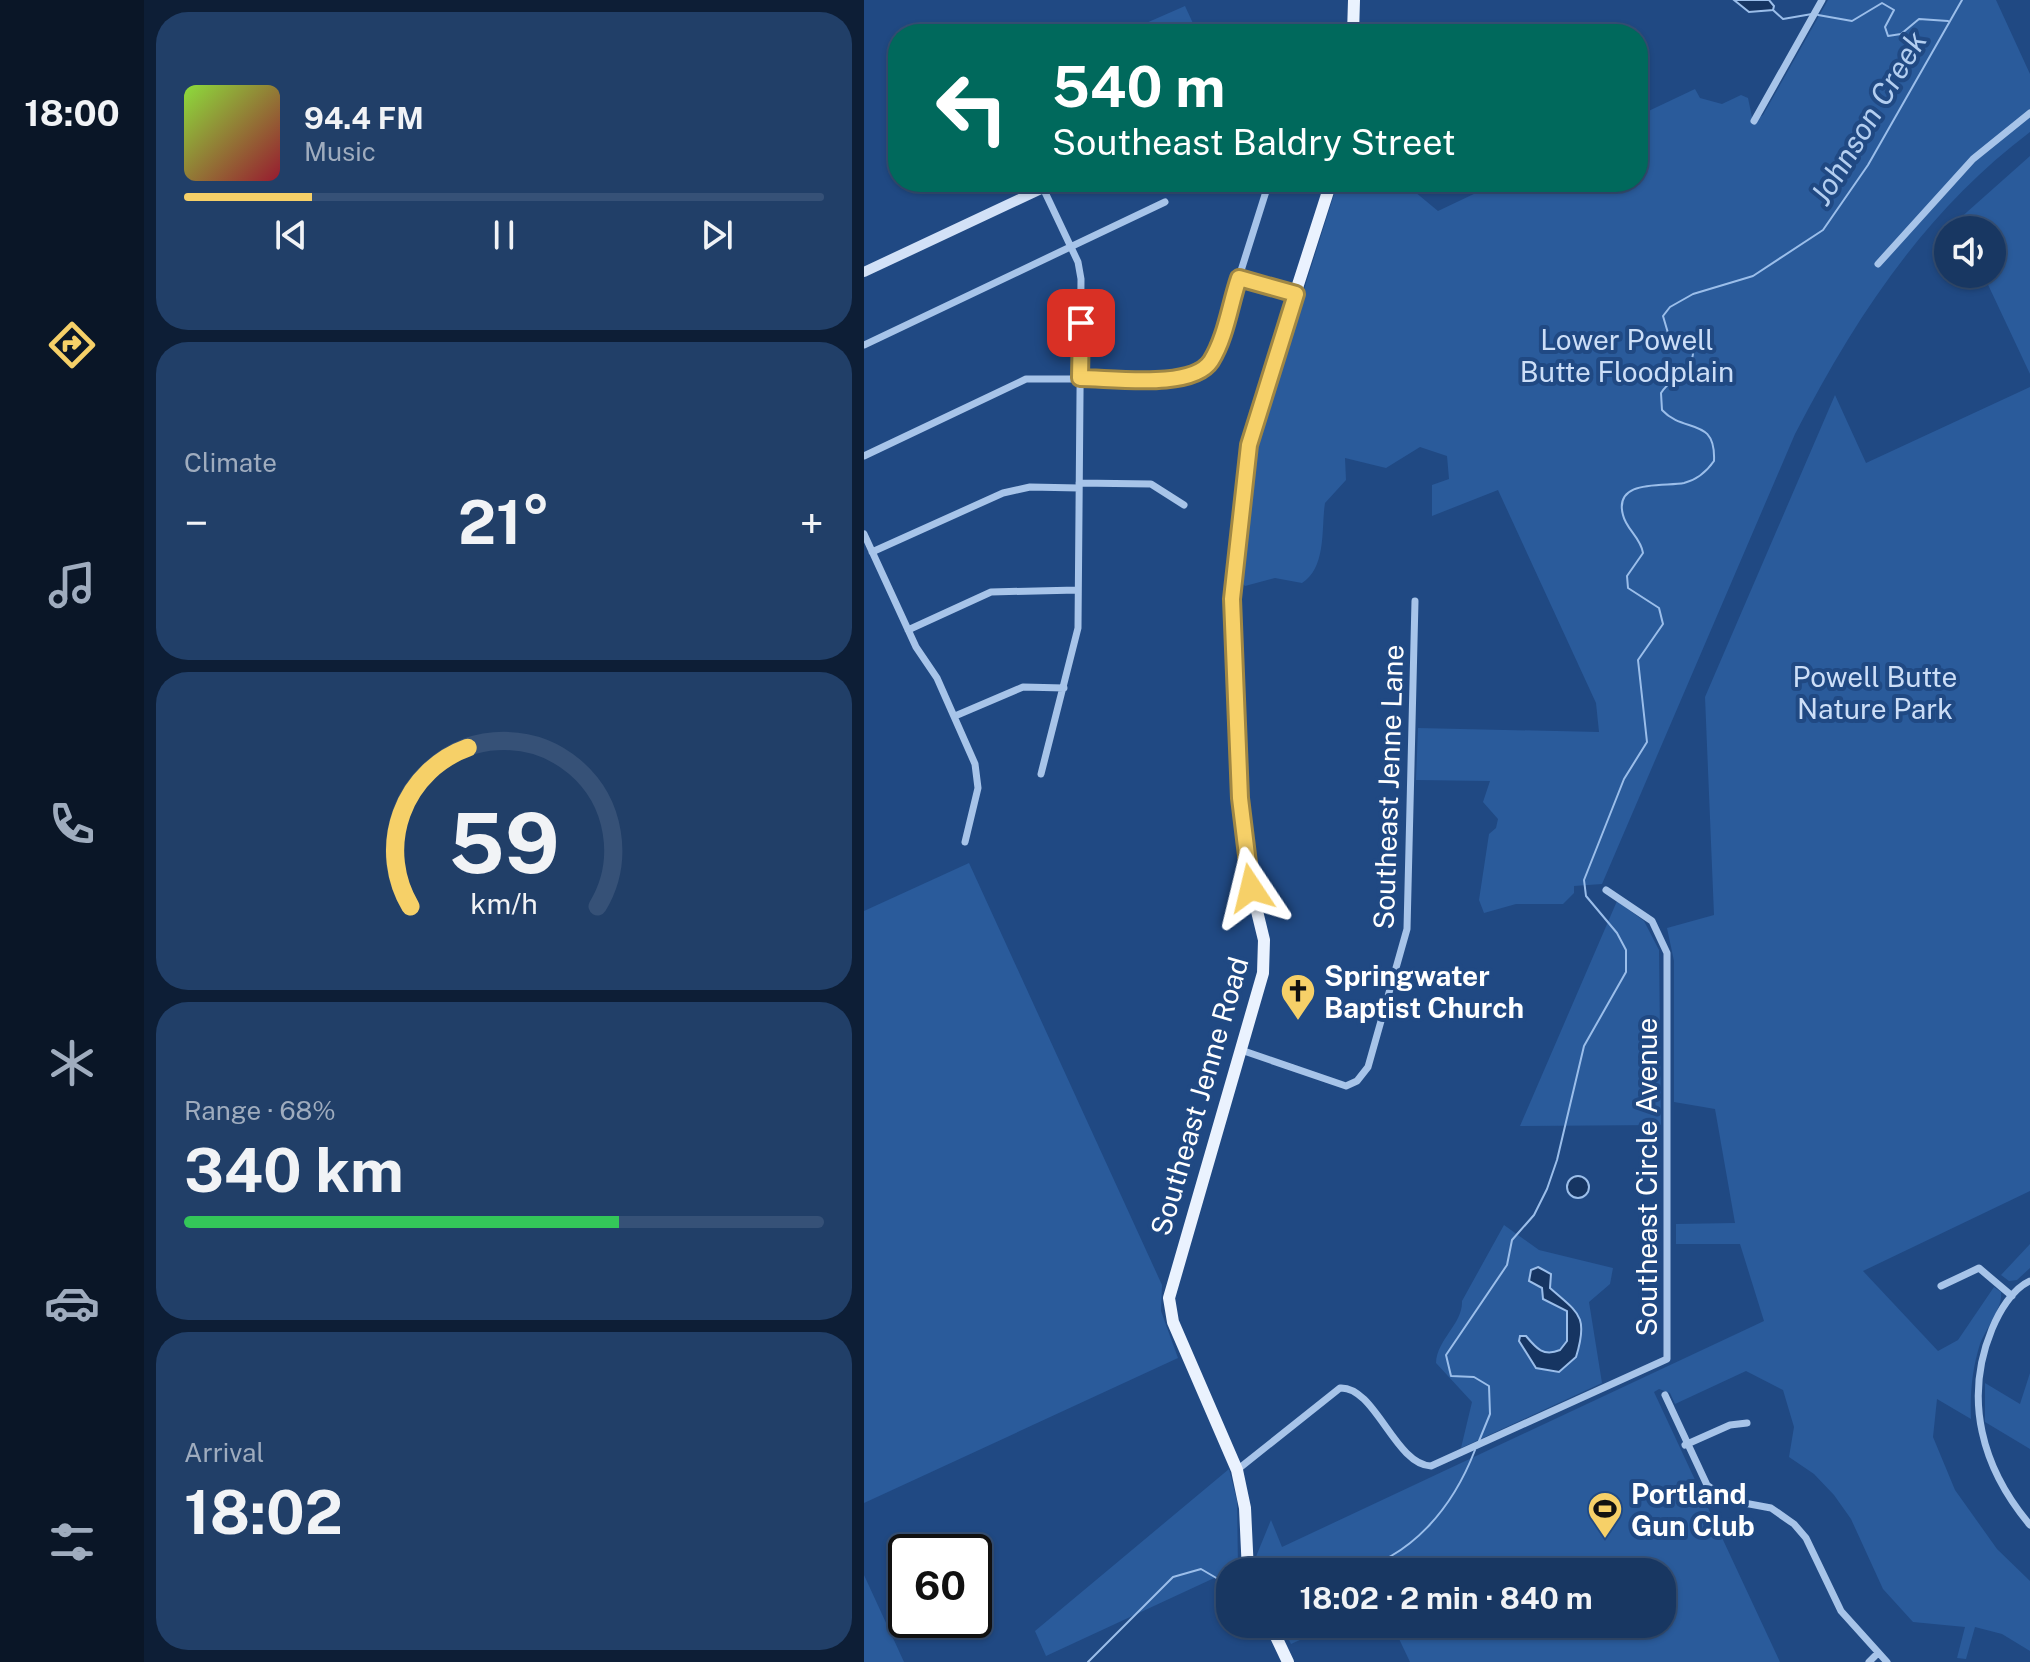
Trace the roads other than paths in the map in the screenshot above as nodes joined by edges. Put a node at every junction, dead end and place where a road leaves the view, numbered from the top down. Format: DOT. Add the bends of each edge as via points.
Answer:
graph roads {
  1 [pos="1354,0"];
  2 [pos="1822,0"];
  3 [pos="1353,24"];
  4 [pos="2030,113"];
  5 [pos="1754,121"];
  6 [pos="1034,192"];
  7 [pos="1045,192"];
  8 [pos="1266,192"];
  9 [pos="1328,192"];
  10 [pos="1165,202"];
  11 [pos="1071,247"];
  12 [pos="1878,264"];
  13 [pos="864,272"];
  14 [pos="1239,278"];
  15 [pos="1296,294"];
  16 [pos="864,345"];
  17 [pos="1080,378"];
  18 [pos="864,456"];
  19 [pos="1079,485"];
  20 [pos="1184,505"];
  21 [pos="864,534"];
  22 [pos="872,552"];
  23 [pos="1077,590"];
  24 [pos="1415,601"];
  25 [pos="908,630"];
  26 [pos="1064,688"];
  27 [pos="955,716"];
  28 [pos="1041,774"];
  29 [pos="965,842"];
  30 [pos="1606,890"];
  31 [pos="1241,1050"];
  32 [pos="2030,1281"];
  33 [pos="1941,1286"];
  34 [pos="2012,1296"];
  35 [pos="1665,1395"];
  36 [pos="1747,1423"];
  37 [pos="1685,1445"];
  38 [pos="1237,1470"];
  39 [pos="2030,1525"];
  40 [pos="1247,1558"];
  41 [pos="1277,1638"];
  42 [pos="1878,1653"];
  43 [pos="1288,1662"];
  44 [pos="1869,1662"];
  45 [pos="1887,1662"];
  1 -- 3 [label="main road"];
  2 -- 5 [label="street"];
  4 -- 12 [label="street" via="1973,159"];
  6 -- 13 [label="street"];
  7 -- 11 [label="street"];
  8 -- 14 [label="street"];
  9 -- 15 [label="main road, Southeast Jenne Road"];
  10 -- 11 [label="street"];
  11 -- 16 [label="street"];
  11 -- 17 [label="street" via="1081,279"];
  14 -- 15 [label="street"];
  14 -- 17 [label="street" via="1215,353 1199,372 1182,379"];
  15 -- 31 [label="main road, Southeast Jenne Road" via="1249,445 1232,599 1242,825 1265,956"];
  17 -- 18 [label="street" via="1026,379"];
  17 -- 19 [label="street"];
  19 -- 20 [label="street" via="1151,484"];
  19 -- 22 [label="street" via="1003,493"];
  19 -- 23 [label="street"];
  21 -- 22 [label="street"];
  22 -- 25 [label="street"];
  23 -- 25 [label="street" via="991,592"];
  23 -- 26 [label="street" via="1077,641"];
  24 -- 31 [label="street, Southeast Jenne Lane" via="1407,929 1368,1067 1346,1086"];
  25 -- 27 [label="street"];
  26 -- 27 [label="street" via="1023,687"];
  26 -- 28 [label="street"];
  27 -- 29 [label="street" via="978,775"];
  30 -- 38 [label="street, Southeast Circle Avenue" via="1652,921 1667,953 1666,1361 1436,1466 1423,1466 1356,1393 1343,1388"];
  31 -- 38 [label="main road, Southeast Jenne Road" via="1169,1304"];
  32 -- 34 [label="street"];
  33 -- 34 [label="street" via="1979,1268"];
  34 -- 39 [label="street" via="1987,1342 1977,1414 1998,1478"];
  35 -- 37 [label="street"];
  36 -- 37 [label="street"];
  37 -- 42 [label="street" via="1717,1493 1734,1502 1771,1508 1794,1524 1841,1611"];
  38 -- 40 [label="main road, Southeast Jenne Road"];
  41 -- 43 [label="main road"];
  42 -- 44 [label="street"];
  42 -- 45 [label="street"];
}
